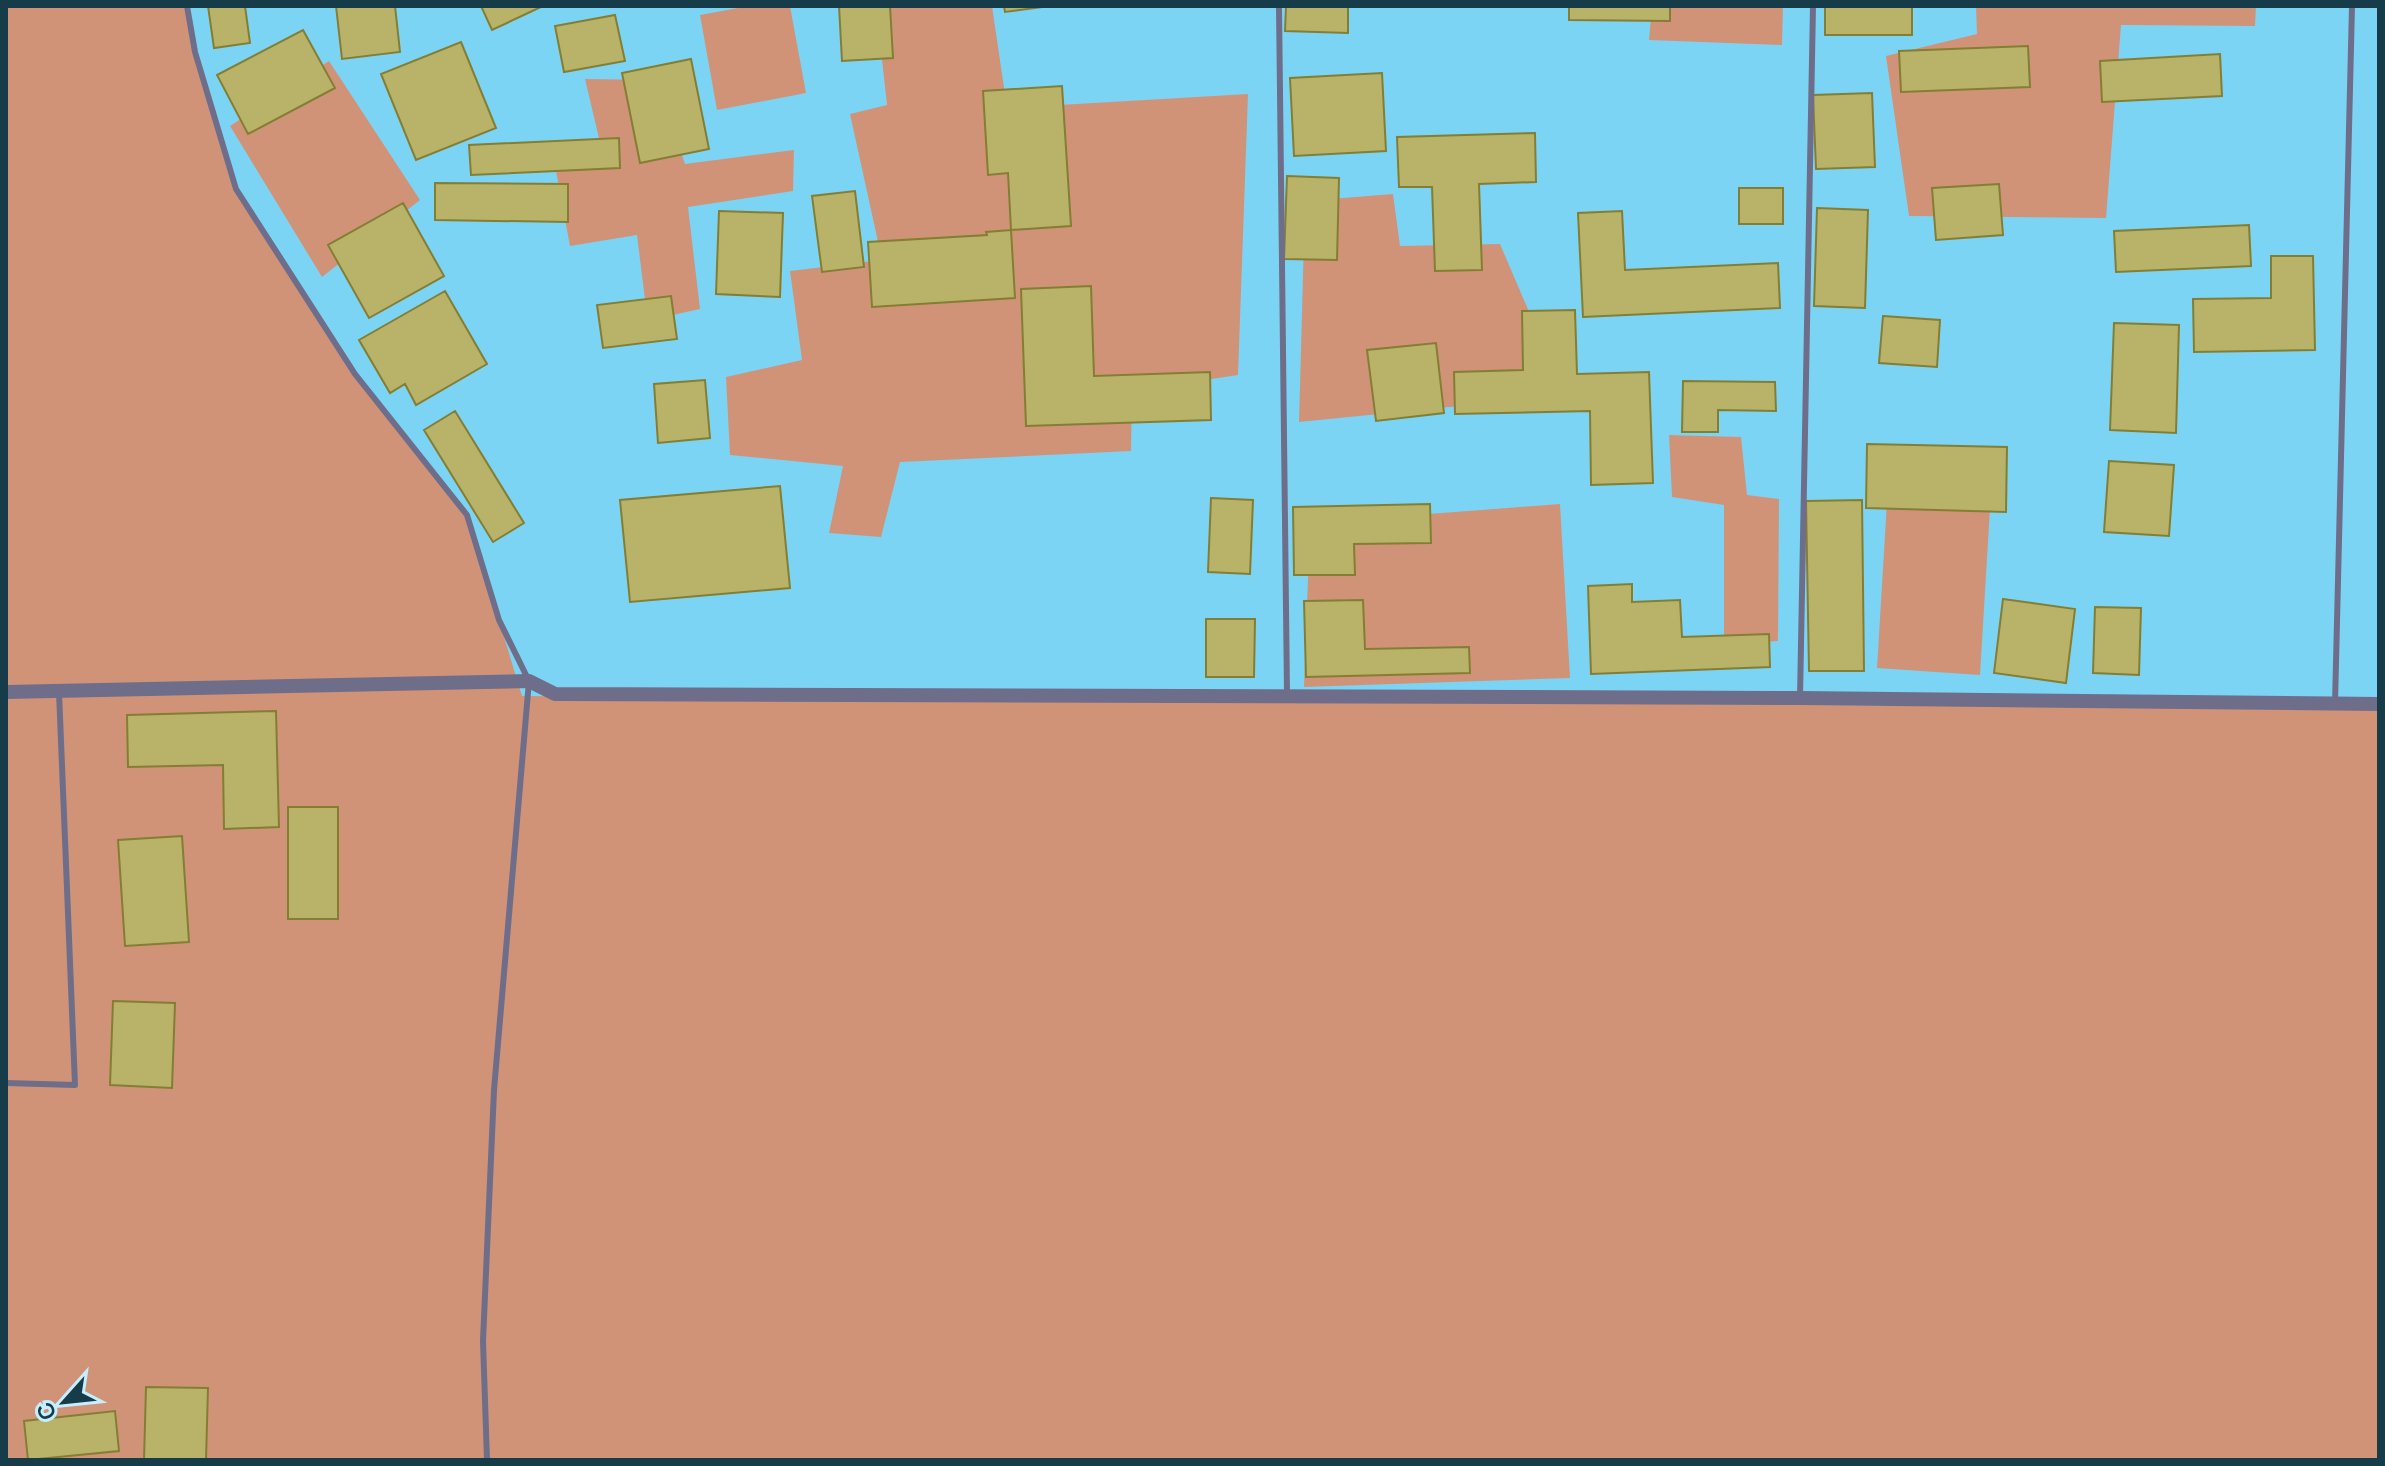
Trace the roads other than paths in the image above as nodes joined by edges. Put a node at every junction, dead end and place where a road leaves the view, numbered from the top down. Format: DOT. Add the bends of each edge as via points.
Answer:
graph roads {
  1 [pos="187,6"];
  2 [pos="1279,6"];
  3 [pos="1813,6"];
  4 [pos="2352,6"];
  5 [pos="529,681"];
  6 [pos="6,692"];
  7 [pos="59,692"];
  8 [pos="1287,696"];
  9 [pos="1800,698"];
  10 [pos="2335,704"];
  11 [pos="2379,704"];
  12 [pos="6,1083"];
  13 [pos="487,1460"];
  1 -- 5 [label="lane" via="195,52 236,189 355,374 467,515 499,620"];
  2 -- 8 [label="lane"];
  3 -- 9 [label="lane"];
  4 -- 10 [label="lane"];
  5 -- 7 [label="street"];
  5 -- 8 [label="street" via="555,694"];
  5 -- 13 [label="lane" via="494,1090 483,1341"];
  6 -- 7 [label="street"];
  7 -- 12 [label="lane" via="75,1085"];
  8 -- 9 [label="street"];
  9 -- 10 [label="street"];
  10 -- 11 [label="street"];
}
